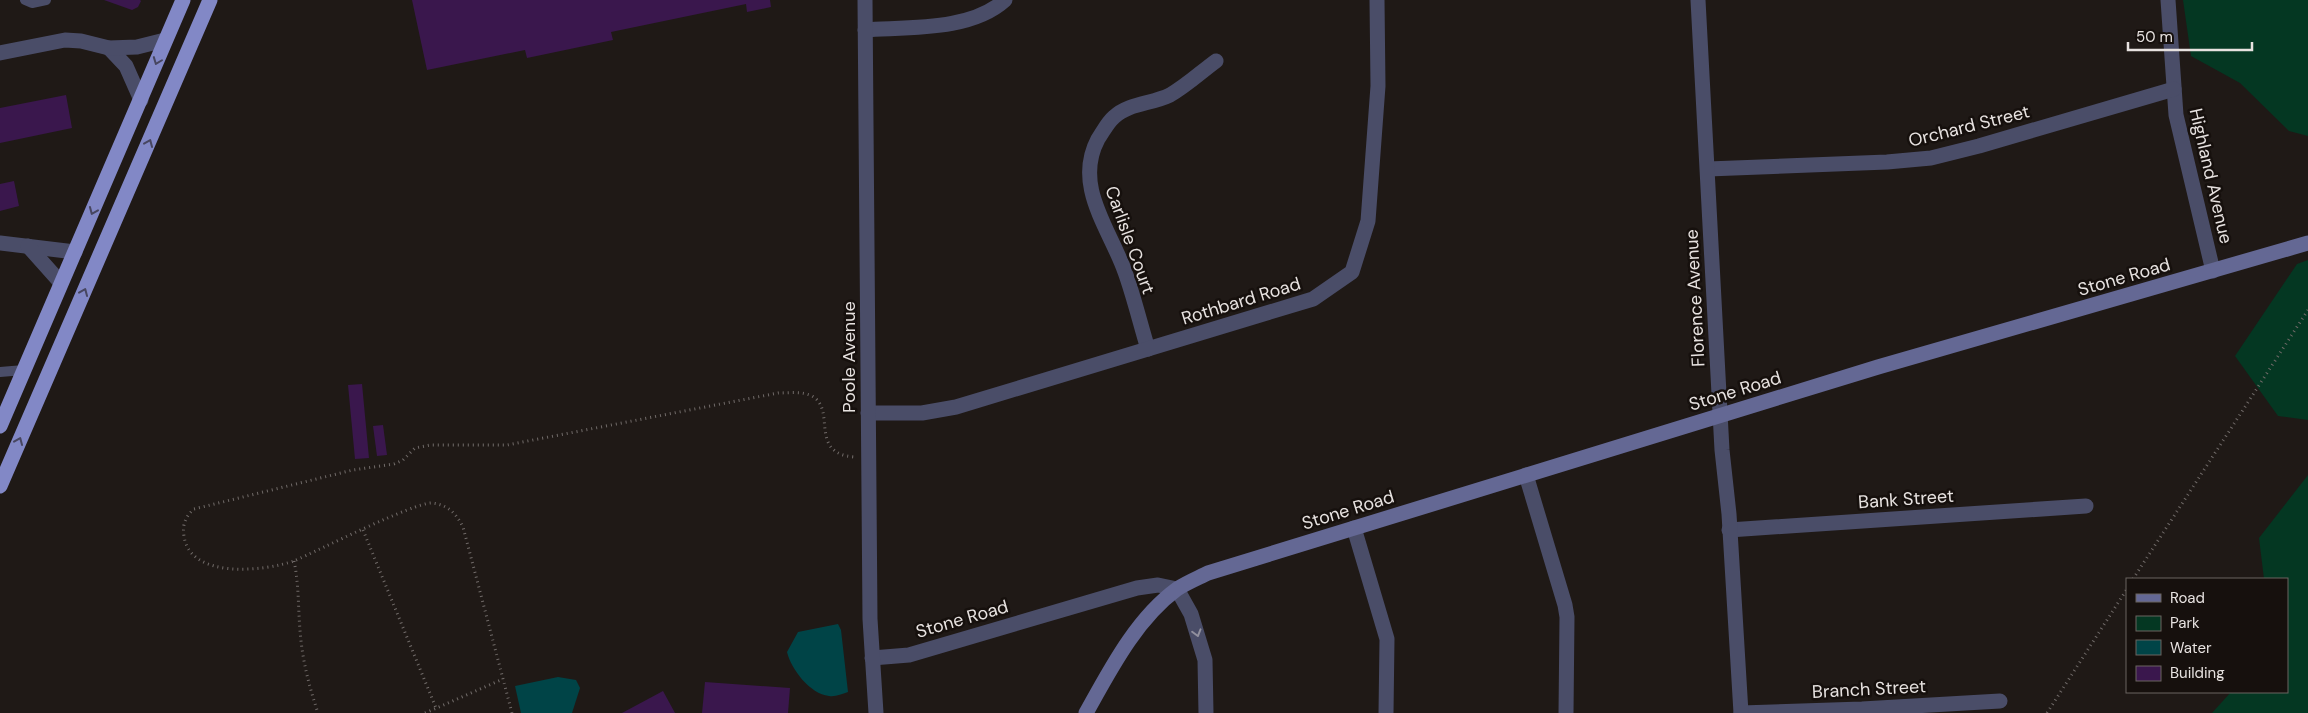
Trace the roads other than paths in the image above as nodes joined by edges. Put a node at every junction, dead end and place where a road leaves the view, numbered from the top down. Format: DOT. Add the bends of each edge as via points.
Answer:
graph roads {
  1 [pos="26,0"];
  2 [pos="46,0"];
  3 [pos="183,0"];
  4 [pos="210,0"];
  5 [pos="865,0"];
  6 [pos="1005,0"];
  7 [pos="1377,0"];
  8 [pos="1698,0"];
  9 [pos="2168,0"];
  10 [pos="865,30"];
  11 [pos="165,40"];
  12 [pos="109,48"];
  13 [pos="0,53"];
  14 [pos="1216,61"];
  15 [pos="2174,89"];
  16 [pos="141,100"];
  17 [pos="1708,169"];
  18 [pos="0,243"];
  19 [pos="2308,243"];
  20 [pos="28,246"];
  21 [pos="75,252"];
  22 [pos="2213,271"];
  23 [pos="61,283"];
  24 [pos="1148,349"];
  25 [pos="24,370"];
  26 [pos="0,372"];
  27 [pos="868,413"];
  28 [pos="1720,415"];
  29 [pos="0,426"];
  30 [pos="1526,475"];
  31 [pos="0,486"];
  32 [pos="2086,506"];
  33 [pos="1354,528"];
  34 [pos="1729,530"];
  35 [pos="1177,589"];
  36 [pos="872,658"];
  37 [pos="2000,701"];
  38 [pos="876,713"];
  39 [pos="1086,713"];
  40 [pos="1206,713"];
  41 [pos="1386,713"];
  42 [pos="1566,713"];
  43 [pos="1741,713"];
  1 -- 2 [label="lane" via="32,3"];
  3 -- 11 [label="highway"];
  31 -- 4 [label="highway, one-way"];
  5 -- 10 [label="street, Poole Avenue"];
  6 -- 10 [label="street" via="983,16 964,22"];
  7 -- 24 [label="street, Rothbard Road" via="1378,86 1368,221 1352,272 1313,299"];
  8 -- 17 [label="street, Florence Avenue"];
  9 -- 15 [label="street, Highland Avenue"];
  10 -- 27 [label="street, Poole Avenue"];
  11 -- 12 [label="street" via="136,48"];
  11 -- 16 [label="highway, one-way"];
  12 -- 13 [label="street" via="81,40 65,40"];
  12 -- 16 [label="street" via="126,66"];
  14 -- 24 [label="street, Carlisle Court" via="1170,95 1138,104 1114,116 1091,158 1092,197 1125,272"];
  15 -- 17 [label="street, Orchard Street" via="1931,158"];
  15 -- 22 [label="street, Highland Avenue" via="2180,137"];
  16 -- 21 [label="highway, one-way"];
  17 -- 28 [label="street, Florence Avenue"];
  18 -- 20 [label="street"];
  19 -- 22 [label="main road, Stone Road"];
  20 -- 21 [label="street"];
  20 -- 23 [label="street"];
  21 -- 23 [label="highway"];
  22 -- 28 [label="main road, Stone Road"];
  23 -- 25 [label="highway"];
  24 -- 27 [label="street, Rothbard Road" via="956,408 922,413"];
  25 -- 26 [label="lane"];
  25 -- 29 [label="highway"];
  27 -- 36 [label="street, Poole Avenue"];
  28 -- 30 [label="main road, Stone Road"];
  28 -- 34 [label="street, Florence Avenue"];
  30 -- 33 [label="main road, Stone Road"];
  30 -- 42 [label="street" via="1567,617"];
  32 -- 34 [label="street, Bank Street"];
  33 -- 35 [label="main road, Stone Road" via="1208,573"];
  33 -- 41 [label="street" via="1387,639"];
  34 -- 43 [label="street, Florence Avenue"];
  35 -- 36 [label="street, Stone Road" via="1158,585 1137,588 909,655"];
  35 -- 39 [label="main road, Stone Road" via="1149,616 1120,653"];
  35 -- 40 [label="street, one-way" via="1192,614 1205,660"];
  36 -- 38 [label="street, Poole Avenue"];
  37 -- 43 [label="street, Branch Street"];
}
